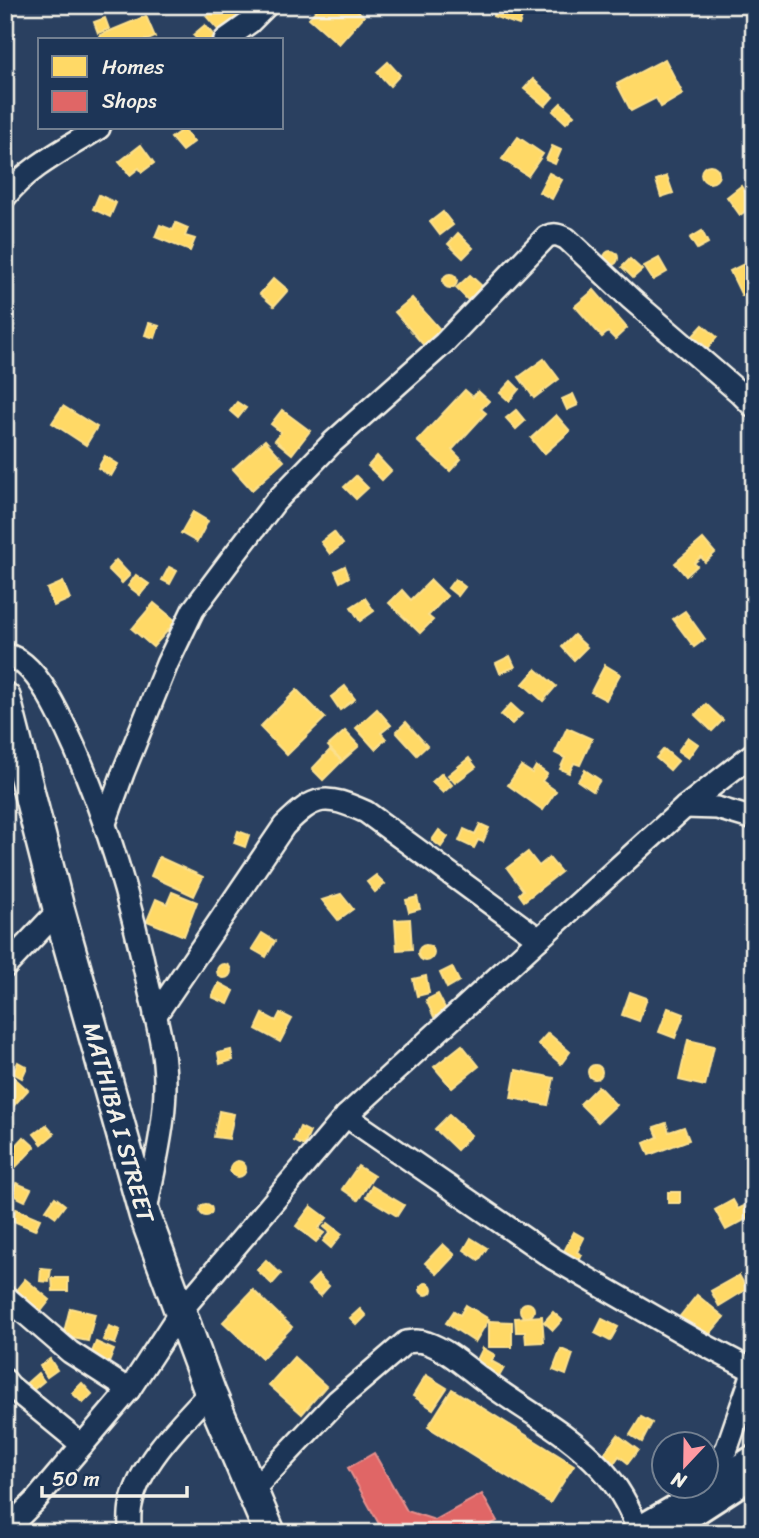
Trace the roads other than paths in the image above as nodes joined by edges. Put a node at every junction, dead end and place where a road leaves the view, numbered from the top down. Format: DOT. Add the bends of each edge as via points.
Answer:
graph roads {
  1 [pos="267,5"];
  2 [pos="228,38"];
  3 [pos="96,130"];
  4 [pos="5,197"];
  5 [pos="754,407"];
  6 [pos="5,654"];
  7 [pos="5,698"];
  8 [pos="754,753"];
  9 [pos="685,807"];
  10 [pos="754,819"];
  11 [pos="105,823"];
  12 [pos="59,910"];
  13 [pos="539,939"];
  14 [pos="5,967"];
  15 [pos="155,1016"];
  16 [pos="346,1116"];
  17 [pos="145,1216"];
  18 [pos="5,1296"];
  19 [pos="180,1312"];
  20 [pos="754,1371"];
  21 [pos="5,1380"];
  22 [pos="129,1390"];
  23 [pos="210,1392"];
  24 [pos="82,1445"];
  25 [pos="720,1459"];
  26 [pos="754,1466"];
  27 [pos="720,1481"];
  28 [pos="252,1491"];
  29 [pos="688,1500"];
  30 [pos="5,1527"];
  31 [pos="130,1533"];
  32 [pos="270,1533"];
  33 [pos="639,1533"];
  34 [pos="646,1533"];
  1 -- 2 [label="street"];
  3 -- 4 [label="street" via="49,158"];
  5 -- 11 [label="street" via="567,239 546,237 444,343 333,442 275,502 234,554 193,610 167,664"];
  6 -- 11 [label="street" via="24,664 48,696"];
  7 -- 12 [label="street, MATHIBA I STREET"];
  8 -- 9 [label="street"];
  9 -- 10 [label="street" via="717,808"];
  9 -- 13 [label="street"];
  11 -- 15 [label="street"];
  12 -- 14 [label="street"];
  12 -- 17 [label="street, MATHIBA I STREET"];
  13 -- 15 [label="street" via="366,811 327,799 302,807 284,826"];
  13 -- 16 [label="street"];
  15 -- 17 [label="street" via="165,1098"];
  16 -- 19 [label="street"];
  16 -- 20 [label="street" via="554,1259"];
  17 -- 19 [label="street, MATHIBA I STREET"];
  18 -- 22 [label="street" via="70,1352"];
  19 -- 22 [label="street"];
  19 -- 23 [label="street, MATHIBA I STREET"];
  20 -- 25 [label="street"];
  21 -- 24 [label="street"];
  22 -- 24 [label="street"];
  23 -- 28 [label="street, MATHIBA I STREET"];
  23 -- 31 [label="street" via="172,1433 136,1487"];
  24 -- 30 [label="street" via="35,1501"];
  26 -- 27 [label="highway"];
  28 -- 32 [label="street, MATHIBA I STREET"];
  28 -- 33 [label="street" via="337,1401 406,1342 416,1340 451,1356 569,1437 603,1470 632,1512"];
  29 -- 34 [label="highway"];
}
